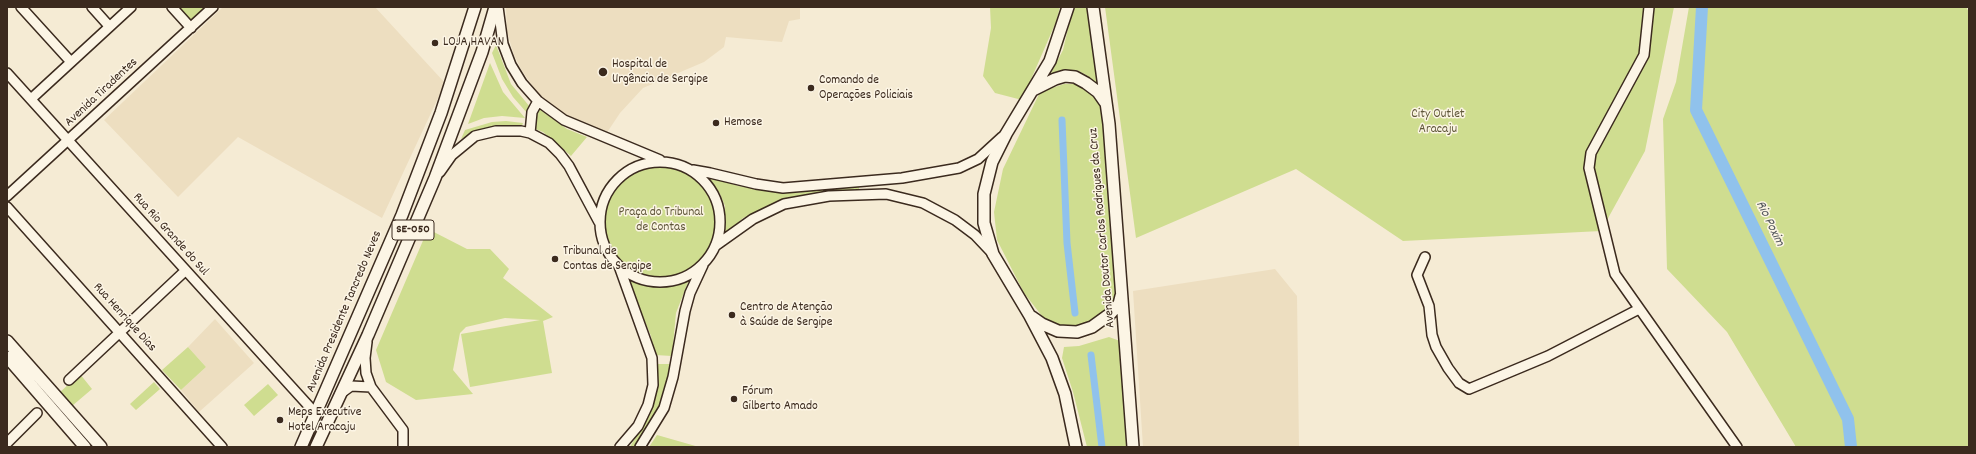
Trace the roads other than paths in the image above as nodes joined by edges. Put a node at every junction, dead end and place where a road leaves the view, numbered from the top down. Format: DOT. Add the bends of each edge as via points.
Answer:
graph roads {
  1 [pos="21,7"];
  2 [pos="92,7"];
  3 [pos="131,7"];
  4 [pos="172,7"];
  5 [pos="213,7"];
  6 [pos="475,7"];
  7 [pos="494,7"];
  8 [pos="498,7"];
  9 [pos="1068,7"];
  10 [pos="1092,7"];
  11 [pos="1649,7"];
  12 [pos="109,26"];
  13 [pos="191,28"];
  14 [pos="71,62"];
  15 [pos="7,73"];
  16 [pos="1033,90"];
  17 [pos="32,99"];
  18 [pos="538,101"];
  19 [pos="1106,104"];
  20 [pos="530,133"];
  21 [pos="1006,134"];
  22 [pos="68,141"];
  23 [pos="663,161"];
  24 [pos="692,170"];
  25 [pos="435,178"];
  26 [pos="864,181"];
  27 [pos="867,193"];
  28 [pos="7,196"];
  29 [pos="7,207"];
  30 [pos="600,223"];
  31 [pos="716,246"];
  32 [pos="993,254"];
  33 [pos="1425,257"];
  34 [pos="703,264"];
  35 [pos="618,265"];
  36 [pos="186,272"];
  37 [pos="1122,293"];
  38 [pos="1638,308"];
  39 [pos="1030,316"];
  40 [pos="120,332"];
  41 [pos="368,335"];
  42 [pos="7,340"];
  43 [pos="7,357"];
  44 [pos="69,380"];
  45 [pos="371,387"];
  46 [pos="340,394"];
  47 [pos="37,413"];
  48 [pos="316,414"];
  49 [pos="7,443"];
  50 [pos="85,447"];
  51 [pos="101,447"];
  52 [pos="222,447"];
  53 [pos="301,447"];
  54 [pos="316,447"];
  55 [pos="403,447"];
  56 [pos="620,447"];
  57 [pos="640,447"];
  58 [pos="1076,447"];
  59 [pos="1133,447"];
  60 [pos="1737,447"];
  1 -- 14 [label="street"];
  2 -- 12 [label="street"];
  3 -- 12 [label="street"];
  4 -- 13 [label="street"];
  5 -- 13 [label="street, Avenida Tiradentes"];
  6 -- 48 [label="main road, Avenida Presidente Tancredo Neves / SE-050" via="441,113 402,215"];
  7 -- 25 [label="main road, Avenida Presidente Tancredo Neves / SE-050" via="482,52"];
  8 -- 18 [label="street" via="503,44 511,65"];
  9 -- 16 [label="main road" via="1050,61"];
  10 -- 19 [label="main road, Avenida Doutor Carlos Rodrigues da Cruz"];
  11 -- 38 [label="street" via="1644,55 1589,162 1612,267"];
  12 -- 14 [label="street"];
  13 -- 22 [label="street, Avenida Tiradentes"];
  14 -- 17 [label="street"];
  15 -- 17 [label="street, Rua Rio Grande do Sul"];
  16 -- 19 [label="main road" via="1054,79 1074,77 1098,92"];
  16 -- 21 [label="main road"];
  17 -- 22 [label="street, Rua Rio Grande do Sul"];
  18 -- 20 [label="street" via="532,112"];
  18 -- 23 [label="street" via="564,120"];
  19 -- 37 [label="main road, Avenida Doutor Carlos Rodrigues da Cruz"];
  20 -- 25 [label="street" via="496,131 475,136 452,155"];
  20 -- 30 [label="street" via="549,143 570,166"];
  21 -- 26 [label="street" via="978,159 959,168 946,172"];
  21 -- 32 [label="main road" via="992,162 984,194 984,223"];
  22 -- 28 [label="street, Avenida Tiradentes"];
  22 -- 36 [label="street, Rua Rio Grande do Sul"];
  23 -- 24 [label="street"];
  23 -- 30 [label="street" via="648,162 620,176 611,186 602,204"];
  24 -- 26 [label="street" via="783,188"];
  24 -- 31 [label="street" via="708,185 719,208 720,232"];
  25 -- 41 [label="main road, Avenida Presidente Tancredo Neves / SE-050"];
  26 -- 27 [label="street"];
  27 -- 31 [label="street" via="784,204 753,219"];
  27 -- 32 [label="street" via="886,194 922,203 955,220 975,235"];
  29 -- 40 [label="street, Rua Henrique Dias"];
  30 -- 35 [label="street" via="606,248"];
  31 -- 34 [label="street"];
  32 -- 39 [label="main road"];
  33 -- 38 [label="street" via="1417,275 1429,306 1436,347 1459,383 1469,389 1548,356"];
  34 -- 35 [label="street" via="684,277 663,282 636,277"];
  34 -- 57 [label="street" via="685,311 673,377 664,408"];
  35 -- 56 [label="street" via="652,358 653,386 648,406 638,426"];
  36 -- 40 [label="street"];
  36 -- 48 [label="street, Rua Rio Grande do Sul"];
  37 -- 39 [label="main road" via="1119,304 1110,314 1092,327 1077,332 1058,331"];
  37 -- 59 [label="main road, Avenida Doutor Carlos Rodrigues da Cruz"];
  38 -- 60 [label="street"];
  39 -- 58 [label="main road" via="1052,358 1065,394"];
  40 -- 44 [label="street"];
  40 -- 52 [label="street, Rua Henrique Dias"];
  41 -- 45 [label="street" via="365,365"];
  41 -- 46 [label="main road, Avenida Presidente Tancredo Neves / SE-050"];
  42 -- 51 [label="main road"];
  43 -- 50 [label="main road"];
  45 -- 46 [label="street" via="351,386"];
  45 -- 55 [label="street" via="403,430"];
  46 -- 54 [label="main road, Avenida Presidente Tancredo Neves / SE-050"];
  47 -- 49 [label="street"];
  48 -- 53 [label="main road, Avenida Presidente Tancredo Neves / SE-050"];
}
